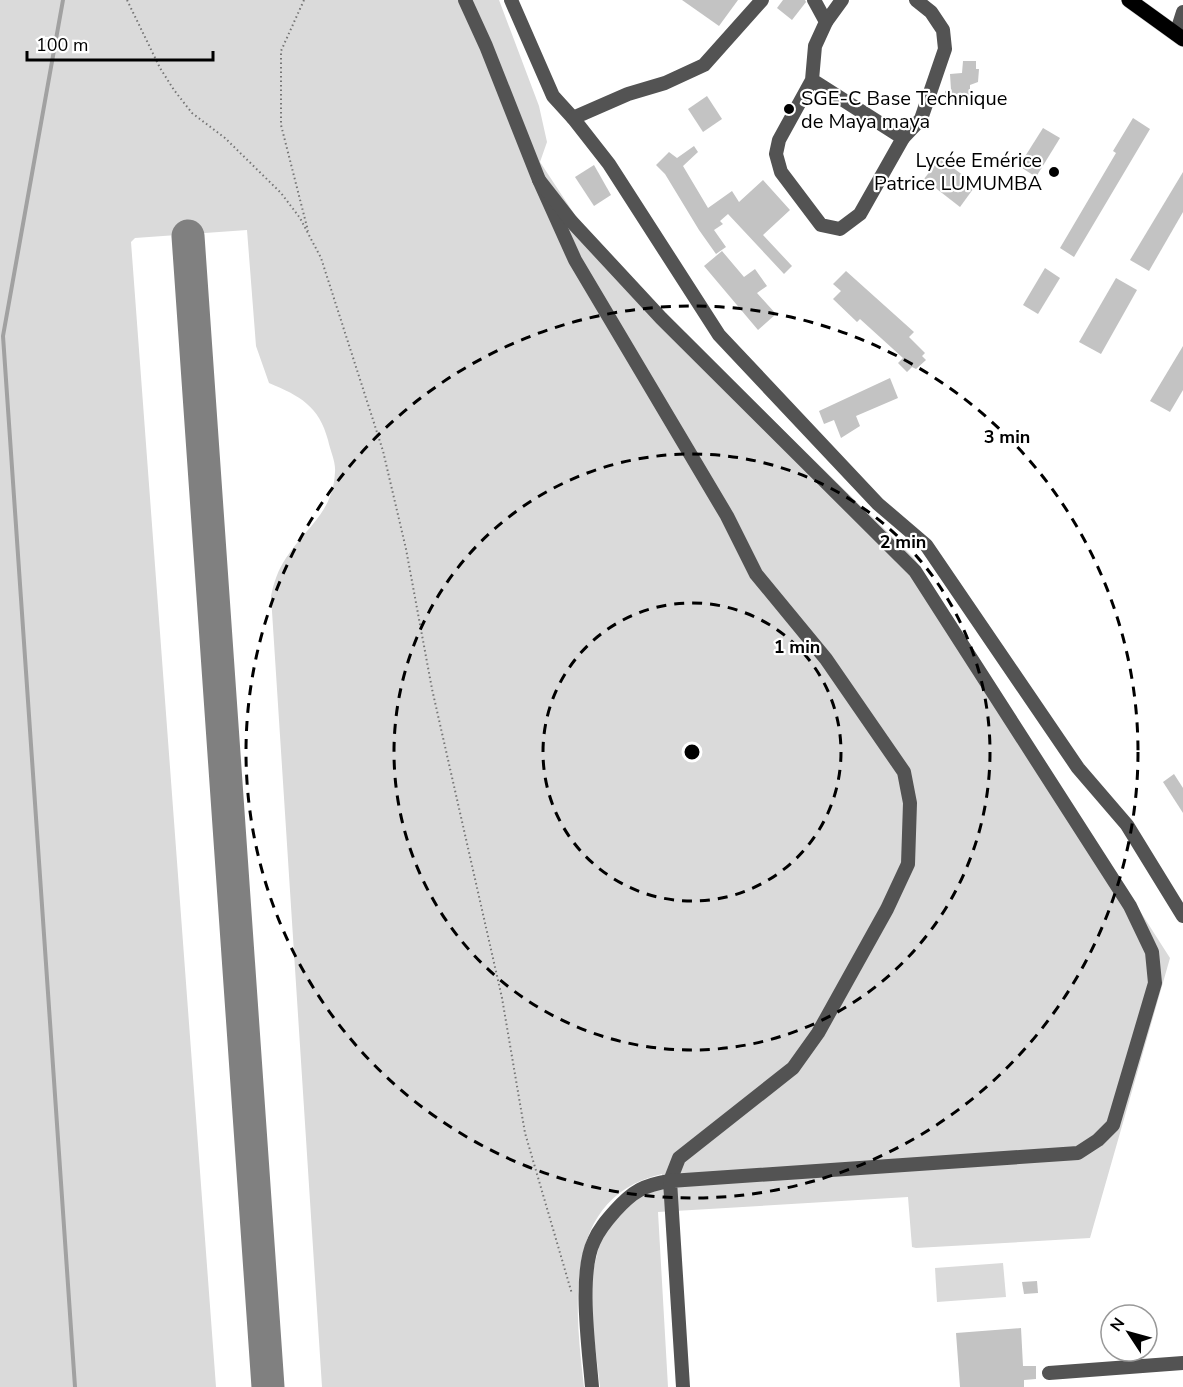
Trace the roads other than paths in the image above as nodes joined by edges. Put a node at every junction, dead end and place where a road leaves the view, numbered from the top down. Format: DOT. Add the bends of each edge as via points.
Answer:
graph roads {
  1 [pos="465,0"];
  2 [pos="511,0"];
  3 [pos="762,0"];
  4 [pos="814,0"];
  5 [pos="842,0"];
  6 [pos="916,0"];
  7 [pos="1129,0"];
  8 [pos="1179,0"];
  9 [pos="1183,3"];
  10 [pos="1183,12"];
  11 [pos="826,22"];
  12 [pos="1180,37"];
  13 [pos="812,80"];
  14 [pos="573,118"];
  15 [pos="903,138"];
  16 [pos="539,180"];
  17 [pos="1183,916"];
  18 [pos="670,1181"];
  19 [pos="1183,1363"];
  20 [pos="1049,1373"];
  21 [pos="592,1387"];
  22 [pos="683,1387"];
  1 -- 16 [label="street"];
  2 -- 14 [label="street" via="553,96"];
  3 -- 14 [label="street" via="704,65"];
  4 -- 11 [label="street"];
  5 -- 11 [label="street"];
  6 -- 15 [label="street" via="931,12 943,30 945,49 921,119"];
  7 -- 12 [label="main road"];
  8 -- 9 [label="street"];
  10 -- 12 [label="street"];
  11 -- 13 [label="street" via="815,46"];
  13 -- 15 [label="street"];
  13 -- 15 [label="street" via="779,140 776,154 781,172 821,225 840,229 860,214"];
  14 -- 17 [label="street" via="609,164 719,335 878,504 926,544 1078,768 1127,825"];
  16 -- 18 [label="street" via="575,260 715,495 756,574 826,659 904,772 910,803 908,864 818,1033 793,1068 679,1158"];
  16 -- 18 [label="street" via="571,221 661,318 915,571 1130,906 1152,952 1155,983 1113,1125 1078,1153"];
  18 -- 21 [label="street" via="645,1185 612,1214 593,1243 586,1286"];
  18 -- 22 [label="street"];
  19 -- 20 [label="street"];
}
